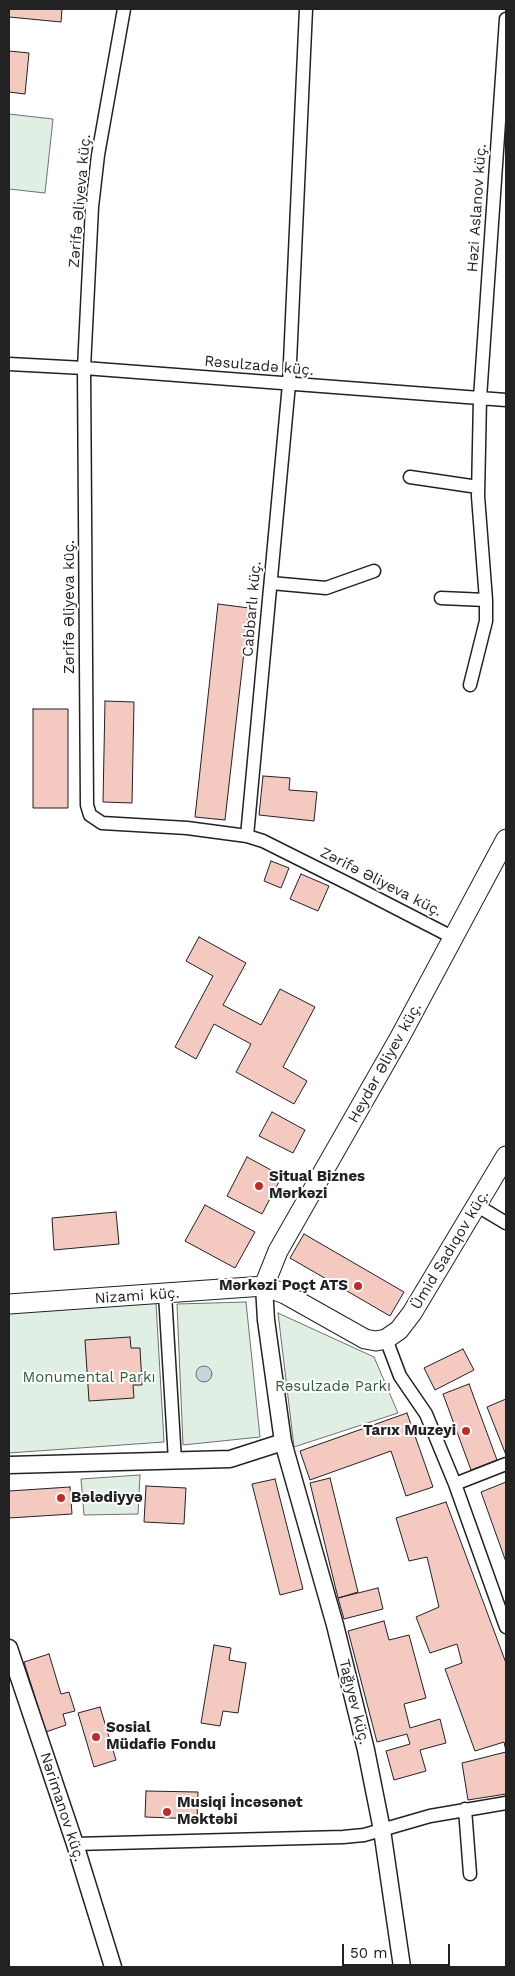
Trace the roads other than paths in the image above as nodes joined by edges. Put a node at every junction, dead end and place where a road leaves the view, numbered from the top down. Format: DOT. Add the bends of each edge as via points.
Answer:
graph roads {
  1 [pos="124,9"];
  2 [pos="306,9"];
  3 [pos="506,20"];
  4 [pos="9,364"];
  5 [pos="84,368"];
  6 [pos="289,384"];
  7 [pos="480,398"];
  8 [pos="506,400"];
  9 [pos="410,477"];
  10 [pos="478,487"];
  11 [pos="374,571"];
  12 [pos="271,583"];
  13 [pos="441,598"];
  14 [pos="486,600"];
  15 [pos="470,685"];
  16 [pos="247,836"];
  17 [pos="506,839"];
  18 [pos="454,938"];
  19 [pos="506,1156"];
  20 [pos="476,1205"];
  21 [pos="506,1223"];
  22 [pos="264,1286"];
  23 [pos="165,1294"];
  24 [pos="9,1304"];
  25 [pos="386,1339"];
  26 [pos="283,1442"];
  27 [pos="175,1461"];
  28 [pos="506,1464"];
  29 [pos="9,1465"];
  30 [pos="456,1484"];
  31 [pos="506,1627"];
  32 [pos="9,1648"];
  33 [pos="506,1803"];
  34 [pos="465,1809"];
  35 [pos="382,1830"];
  36 [pos="75,1844"];
  37 [pos="470,1874"];
  38 [pos="113,1967"];
  39 [pos="402,1967"];
  1 -- 5 [label="street, Zərifə Əliyeva küç." via="92,208"];
  2 -- 6 [label="street, Cabbarlı küç."];
  3 -- 7 [label="street, Həzi Aslanov küç."];
  4 -- 5 [label="street, Rəsulzadə küç."];
  5 -- 6 [label="street, Rəsulzadə küç."];
  5 -- 16 [label="street, Zərifə Əliyeva küç." via="87,805 90,815 102,823 186,828"];
  6 -- 7 [label="street, Rəsulzadə küç."];
  6 -- 12 [label="street, Cabbarlı küç."];
  7 -- 8 [label="street, Rəsulzadə küç."];
  7 -- 10 [label="street, Həzi Aslanov küç."];
  9 -- 10 [label="street"];
  10 -- 14 [label="street, Həzi Aslanov küç."];
  11 -- 12 [label="street" via="326,588"];
  12 -- 16 [label="street, Cabbarlı küç."];
  13 -- 14 [label="street"];
  14 -- 15 [label="street, Həzi Aslanov küç." via="486,621"];
  16 -- 18 [label="street, Zərifə Əliyeva küç." via="263,841"];
  17 -- 18 [label="main road, Heydər Əliyev küç."];
  18 -- 22 [label="main road, Heydər Əliyev küç." via="278,1251"];
  19 -- 20 [label="main road, Ümid Sadıqov küç."];
  20 -- 21 [label="street"];
  20 -- 25 [label="main road, Ümid Sadıqov küç." via="412,1313 399,1330"];
  22 -- 23 [label="main road, Nizami küç."];
  22 -- 25 [label="main road" via="285,1294 365,1339"];
  22 -- 26 [label="street, Tağıyev küç."];
  23 -- 24 [label="main road, Nizami küç."];
  23 -- 27 [label="street"];
  25 -- 30 [label="street" via="394,1362 426,1414"];
  26 -- 27 [label="street" via="230,1459"];
  26 -- 35 [label="street, Tağıyev küç." via="366,1750"];
  27 -- 29 [label="street"];
  28 -- 30 [label="street"];
  30 -- 31 [label="street"];
  32 -- 36 [label="street, Nərimanov küç."];
  33 -- 34 [label="street"];
  34 -- 35 [label="street"];
  34 -- 37 [label="street"];
  35 -- 36 [label="street" via="343,1837"];
  35 -- 39 [label="street, Tağıyev küç."];
  36 -- 38 [label="street, Nərimanov küç."];
}
